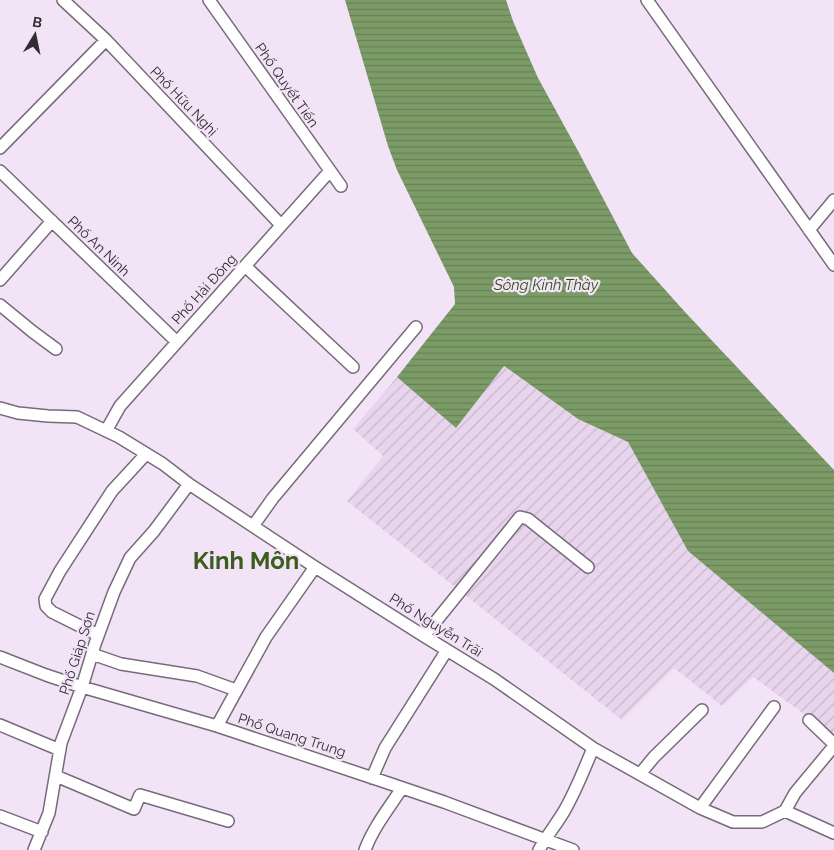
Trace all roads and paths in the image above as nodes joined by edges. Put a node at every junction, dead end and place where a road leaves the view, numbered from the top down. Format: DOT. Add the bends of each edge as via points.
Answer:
graph roads {
  1 [pos="63,0"];
  2 [pos="209,0"];
  3 [pos="647,0"];
  4 [pos="106,40"];
  5 [pos="0,148"];
  6 [pos="0,171"];
  7 [pos="329,172"];
  8 [pos="340,186"];
  9 [pos="834,200"];
  10 [pos="52,221"];
  11 [pos="281,225"];
  12 [pos="809,230"];
  13 [pos="834,265"];
  14 [pos="245,266"];
  15 [pos="0,280"];
  16 [pos="0,305"];
  17 [pos="416,326"];
  18 [pos="177,342"];
  19 [pos="56,348"];
  20 [pos="353,367"];
  21 [pos="0,408"];
  22 [pos="106,431"];
  23 [pos="146,454"];
  24 [pos="189,484"];
  25 [pos="253,526"];
  26 [pos="315,567"];
  27 [pos="588,567"];
  28 [pos="98,635"];
  29 [pos="424,636"];
  30 [pos="447,650"];
  31 [pos="92,654"];
  32 [pos="0,658"];
  33 [pos="82,687"];
  34 [pos="236,690"];
  35 [pos="774,708"];
  36 [pos="702,710"];
  37 [pos="809,720"];
  38 [pos="0,725"];
  39 [pos="217,726"];
  40 [pos="834,745"];
  41 [pos="594,748"];
  42 [pos="60,750"];
  43 [pos="640,774"];
  44 [pos="56,776"];
  45 [pos="372,778"];
  46 [pos="402,788"];
  47 [pos="700,808"];
  48 [pos="785,810"];
  49 [pos="0,816"];
  50 [pos="228,821"];
  51 [pos="42,832"];
  52 [pos="834,833"];
  53 [pos="545,839"];
  54 [pos="34,850"];
  55 [pos="365,850"];
  56 [pos="539,850"];
  57 [pos="573,850"];
  1 -- 4 [label="street, Phố Hữu Nghị"];
  2 -- 7 [label="street, Phố Quyết Tiến"];
  3 -- 12 [label="street"];
  4 -- 5 [label="street"];
  4 -- 11 [label="street, Phố Hữu Nghị"];
  6 -- 10 [label="street, Phố An Ninh"];
  7 -- 8 [label="street, Phố Quyết Tiến"];
  7 -- 11 [label="street, Phố Hải Đông"];
  9 -- 12 [label="street"];
  10 -- 15 [label="street"];
  10 -- 18 [label="street, Phố An Ninh"];
  11 -- 14 [label="street, Phố Hải Đông"];
  12 -- 13 [label="street"];
  14 -- 18 [label="street, Phố Hải Đông"];
  14 -- 20 [label="street"];
  16 -- 19 [label="street"];
  17 -- 25 [label="street"];
  18 -- 22 [label="street, Phố Hải Đông" via="120,406"];
  21 -- 22 [label="street, Phố Nguyễn Trãi" via="33,415 76,417"];
  22 -- 23 [label="street, Phố Nguyễn Trãi"];
  23 -- 24 [label="street, Phố Nguyễn Trãi"];
  23 -- 28 [label="street" via="112,491 45,599 52,612"];
  24 -- 25 [label="street, Phố Nguyễn Trãi"];
  24 -- 28 [label="street, Phố Giáp Sơn" via="130,558"];
  25 -- 26 [label="street, Phố Nguyễn Trãi"];
  26 -- 29 [label="street, Phố Nguyễn Trãi"];
  26 -- 34 [label="street" via="266,637"];
  27 -- 29 [label="street" via="528,519 520,517"];
  28 -- 31 [label="street, Phố Giáp Sơn"];
  29 -- 30 [label="street, Phố Nguyễn Trãi"];
  30 -- 41 [label="street, Phố Nguyễn Trãi"];
  30 -- 45 [label="street" via="385,748"];
  31 -- 33 [label="street, Phố Giáp Sơn"];
  31 -- 34 [label="street" via="122,664 196,676"];
  32 -- 33 [label="street, Phố Quang Trung"];
  33 -- 39 [label="street, Phố Quang Trung"];
  33 -- 42 [label="street, Phố Giáp Sơn"];
  34 -- 39 [label="street"];
  35 -- 47 [label="street"];
  36 -- 43 [label="street"];
  37 -- 40 [label="street"];
  38 -- 42 [label="street"];
  39 -- 45 [label="street, Phố Quang Trung"];
  40 -- 48 [label="street"];
  41 -- 43 [label="street, Phố Nguyễn Trãi"];
  41 -- 53 [label="street" via="574,794"];
  42 -- 44 [label="street, Phố Giáp Sơn"];
  43 -- 47 [label="street, Phố Nguyễn Trãi"];
  44 -- 50 [label="street" via="134,809 140,795"];
  44 -- 51 [label="street, Phố Giáp Sơn"];
  45 -- 46 [label="street, Phố Quang Trung"];
  46 -- 53 [label="street, Phố Quang Trung"];
  46 -- 55 [label="street"];
  47 -- 48 [label="street, Phố Nguyễn Trãi" via="732,822 762,822"];
  48 -- 52 [label="street"];
  49 -- 51 [label="street"];
  51 -- 54 [label="street, Phố Giáp Sơn"];
  53 -- 56 [label="street"];
  53 -- 57 [label="street, Phố Quang Trung"];
}
